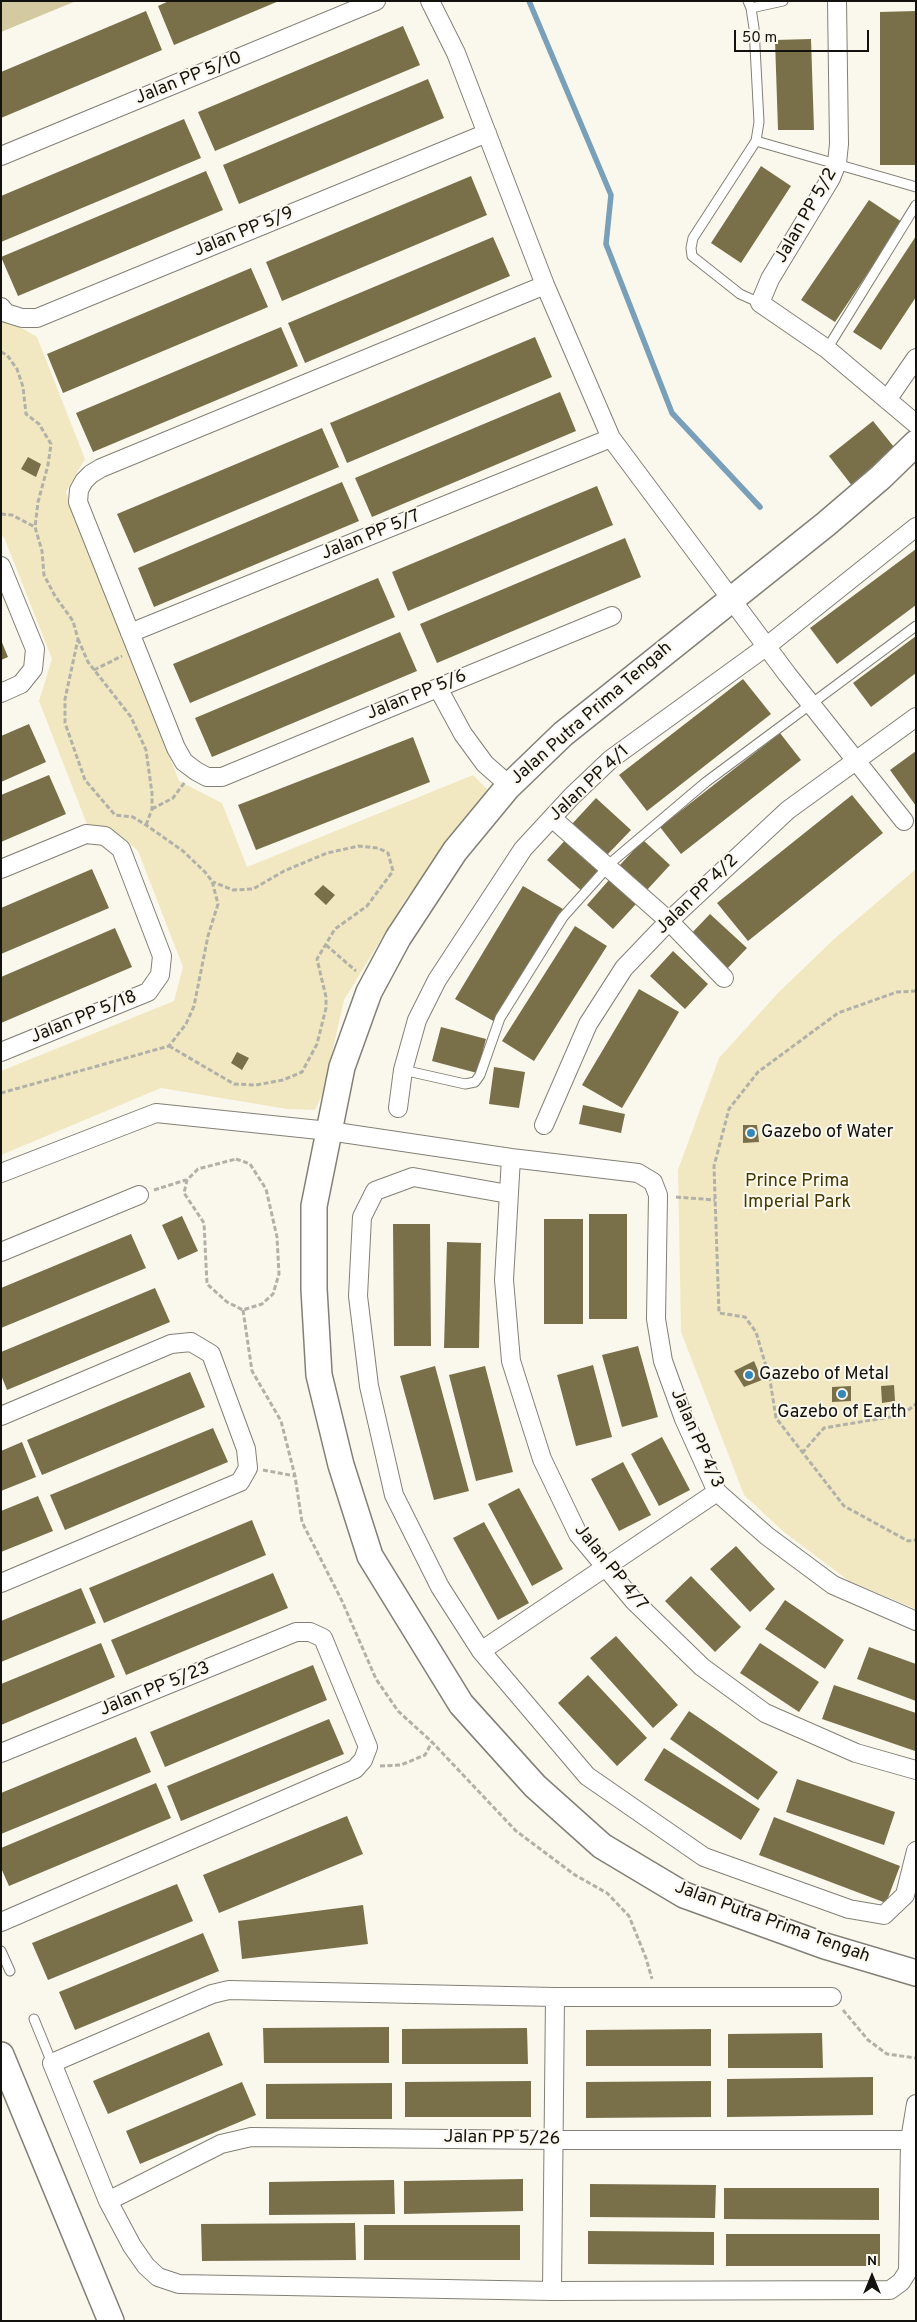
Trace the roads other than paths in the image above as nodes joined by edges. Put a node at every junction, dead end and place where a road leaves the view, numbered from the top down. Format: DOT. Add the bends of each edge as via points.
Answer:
graph roads {
  1 [pos="376,1"];
  2 [pos="430,1"];
  3 [pos="783,1"];
  4 [pos="837,1"];
  5 [pos="750,5"];
  6 [pos="487,133"];
  7 [pos="756,141"];
  8 [pos="1,156"];
  9 [pos="837,163"];
  10 [pos="916,187"];
  11 [pos="916,205"];
  12 [pos="545,285"];
  13 [pos="760,303"];
  14 [pos="1,307"];
  15 [pos="827,349"];
  16 [pos="916,358"];
  17 [pos="886,400"];
  18 [pos="916,424"];
  19 [pos="612,438"];
  20 [pos="916,443"];
  21 [pos="916,527"];
  22 [pos="1,566"];
  23 [pos="733,599"];
  24 [pos="612,616"];
  25 [pos="916,626"];
  26 [pos="133,641"];
  27 [pos="767,646"];
  28 [pos="438,688"];
  29 [pos="1,693"];
  30 [pos="810,703"];
  31 [pos="916,717"];
  32 [pos="855,760"];
  33 [pos="509,785"];
  34 [pos="552,818"];
  35 [pos="904,821"];
  36 [pos="608,868"];
  37 [pos="1,869"];
  38 [pos="669,921"];
  39 [pos="724,978"];
  40 [pos="1,1052"];
  41 [pos="403,1070"];
  42 [pos="398,1108"];
  43 [pos="544,1124"];
  44 [pos="328,1131"];
  45 [pos="511,1158"];
  46 [pos="1,1173"];
  47 [pos="508,1194"];
  48 [pos="139,1195"];
  49 [pos="1,1252"];
  50 [pos="1,1416"];
  51 [pos="718,1492"];
  52 [pos="605,1567"];
  53 [pos="1,1583"];
  54 [pos="916,1621"];
  55 [pos="481,1651"];
  56 [pos="1,1753"];
  57 [pos="916,1770"];
  58 [pos="916,1851"];
  59 [pos="1,1922"];
  60 [pos="1,1951"];
  61 [pos="10,1971"];
  62 [pos="916,1973"];
  63 [pos="555,1997"];
  64 [pos="832,1997"];
  65 [pos="34,2018"];
  66 [pos="1,2055"];
  67 [pos="52,2063"];
  68 [pos="916,2104"];
  69 [pos="554,2140"];
  70 [pos="910,2140"];
  71 [pos="108,2201"];
  72 [pos="552,2291"];
  73 [pos="111,2321"];
  1 -- 8 [label="street, Jalan PP 5/10"];
  2 -- 6 [label="street" via="456,53"];
  3 -- 5 [label="lane"];
  4 -- 9 [label="street, Jalan PP 5/2"];
  5 -- 7 [label="lane" via="759,122"];
  6 -- 12 [label="street"];
  6 -- 14 [label="street, Jalan PP 5/9" via="37,318 6,313"];
  7 -- 9 [label="lane"];
  7 -- 13 [label="lane" via="693,238 691,248 692,256 740,294"];
  9 -- 10 [label="lane"];
  9 -- 13 [label="street, Jalan PP 5/2" via="770,279"];
  11 -- 15 [label="lane"];
  12 -- 19 [label="street"];
  12 -- 26 [label="street" via="91,474 79,490 78,502"];
  13 -- 15 [label="street"];
  15 -- 17 [label="street"];
  16 -- 17 [label="street"];
  17 -- 18 [label="street"];
  19 -- 23 [label="street"];
  19 -- 26 [label="street, Jalan PP 5/7"];
  20 -- 23 [label="street, Jalan Putra Prima Tengah" via="881,477"];
  21 -- 27 [label="street, Jalan PP 4/1"];
  22 -- 29 [label="street" via="36,649 33,669 21,684"];
  23 -- 27 [label="street"];
  23 -- 33 [label="street, Jalan Putra Prima Tengah" via="619,687"];
  24 -- 28 [label="street, Jalan PP 5/6"];
  25 -- 30 [label="lane"];
  26 -- 28 [label="street, Jalan PP 5/6" via="176,748 184,762 207,777 222,776"];
  27 -- 30 [label="street"];
  27 -- 34 [label="street, Jalan PP 4/1" via="611,760"];
  28 -- 33 [label="street" via="463,734 485,764"];
  30 -- 32 [label="street"];
  30 -- 36 [label="lane" via="706,782"];
  31 -- 32 [label="street, Jalan PP 4/2"];
  32 -- 35 [label="street"];
  32 -- 38 [label="street, Jalan PP 4/2" via="788,810"];
  33 -- 44 [label="street, Jalan Putra Prima Tengah" via="455,851 398,938 368,992 342,1067"];
  34 -- 36 [label="street"];
  34 -- 41 [label="street, Jalan PP 4/1" via="523,849 437,980 417,1020"];
  36 -- 38 [label="street"];
  36 -- 41 [label="lane" via="562,917 500,1018 480,1075 474,1082 465,1084"];
  37 -- 40 [label="street, Jalan PP 5/18" via="86,834 105,836 121,849 162,956 160,975 148,992"];
  38 -- 39 [label="street"];
  38 -- 43 [label="street, Jalan PP 4/2" via="624,968 588,1024"];
  41 -- 42 [label="street, Jalan PP 4/1"];
  44 -- 45 [label="street"];
  44 -- 46 [label="street" via="156,1112"];
  44 -- 62 [label="street, Jalan Putra Prima Tengah" via="314,1206 319,1375 341,1465 370,1556 461,1704 535,1786 602,1846 684,1895 825,1946"];
  45 -- 47 [label="street, Jalan PP 4/7"];
  45 -- 51 [label="street, Jalan PP 4/3" via="638,1173 655,1188 656,1319 663,1361 684,1419"];
  47 -- 52 [label="street, Jalan PP 4/7" via="504,1280 512,1361 542,1459 578,1534"];
  47 -- 55 [label="street" via="413,1177 374,1191 362,1216 358,1296 369,1386 394,1495 440,1587"];
  48 -- 49 [label="street"];
  50 -- 53 [label="street" via="171,1344 191,1342 211,1354 246,1449 248,1468 240,1482"];
  51 -- 52 [label="street"];
  51 -- 54 [label="street, Jalan PP 4/3" via="767,1536 833,1584"];
  52 -- 55 [label="street"];
  52 -- 57 [label="street, Jalan PP 4/7" via="634,1601 702,1667 765,1713 856,1753"];
  55 -- 58 [label="street" via="587,1776 704,1857 849,1909 884,1916 904,1896"];
  56 -- 59 [label="street, Jalan PP 5/23" via="296,1632 310,1632 323,1638 368,1747 355,1769"];
  60 -- 61 [label="lane"];
  63 -- 64 [label="street"];
  63 -- 67 [label="street" via="230,1990 212,1994"];
  63 -- 69 [label="street"];
  65 -- 67 [label="lane"];
  66 -- 73 [label="street"];
  67 -- 71 [label="street"];
  68 -- 70 [label="street"];
  69 -- 70 [label="street, Jalan PP 5/26"];
  69 -- 71 [label="street, Jalan PP 5/26" via="251,2137 221,2144"];
  69 -- 72 [label="street"];
  70 -- 72 [label="street" via="908,2271 890,2290"];
  71 -- 72 [label="street" via="146,2266 158,2277 179,2284"];
}
